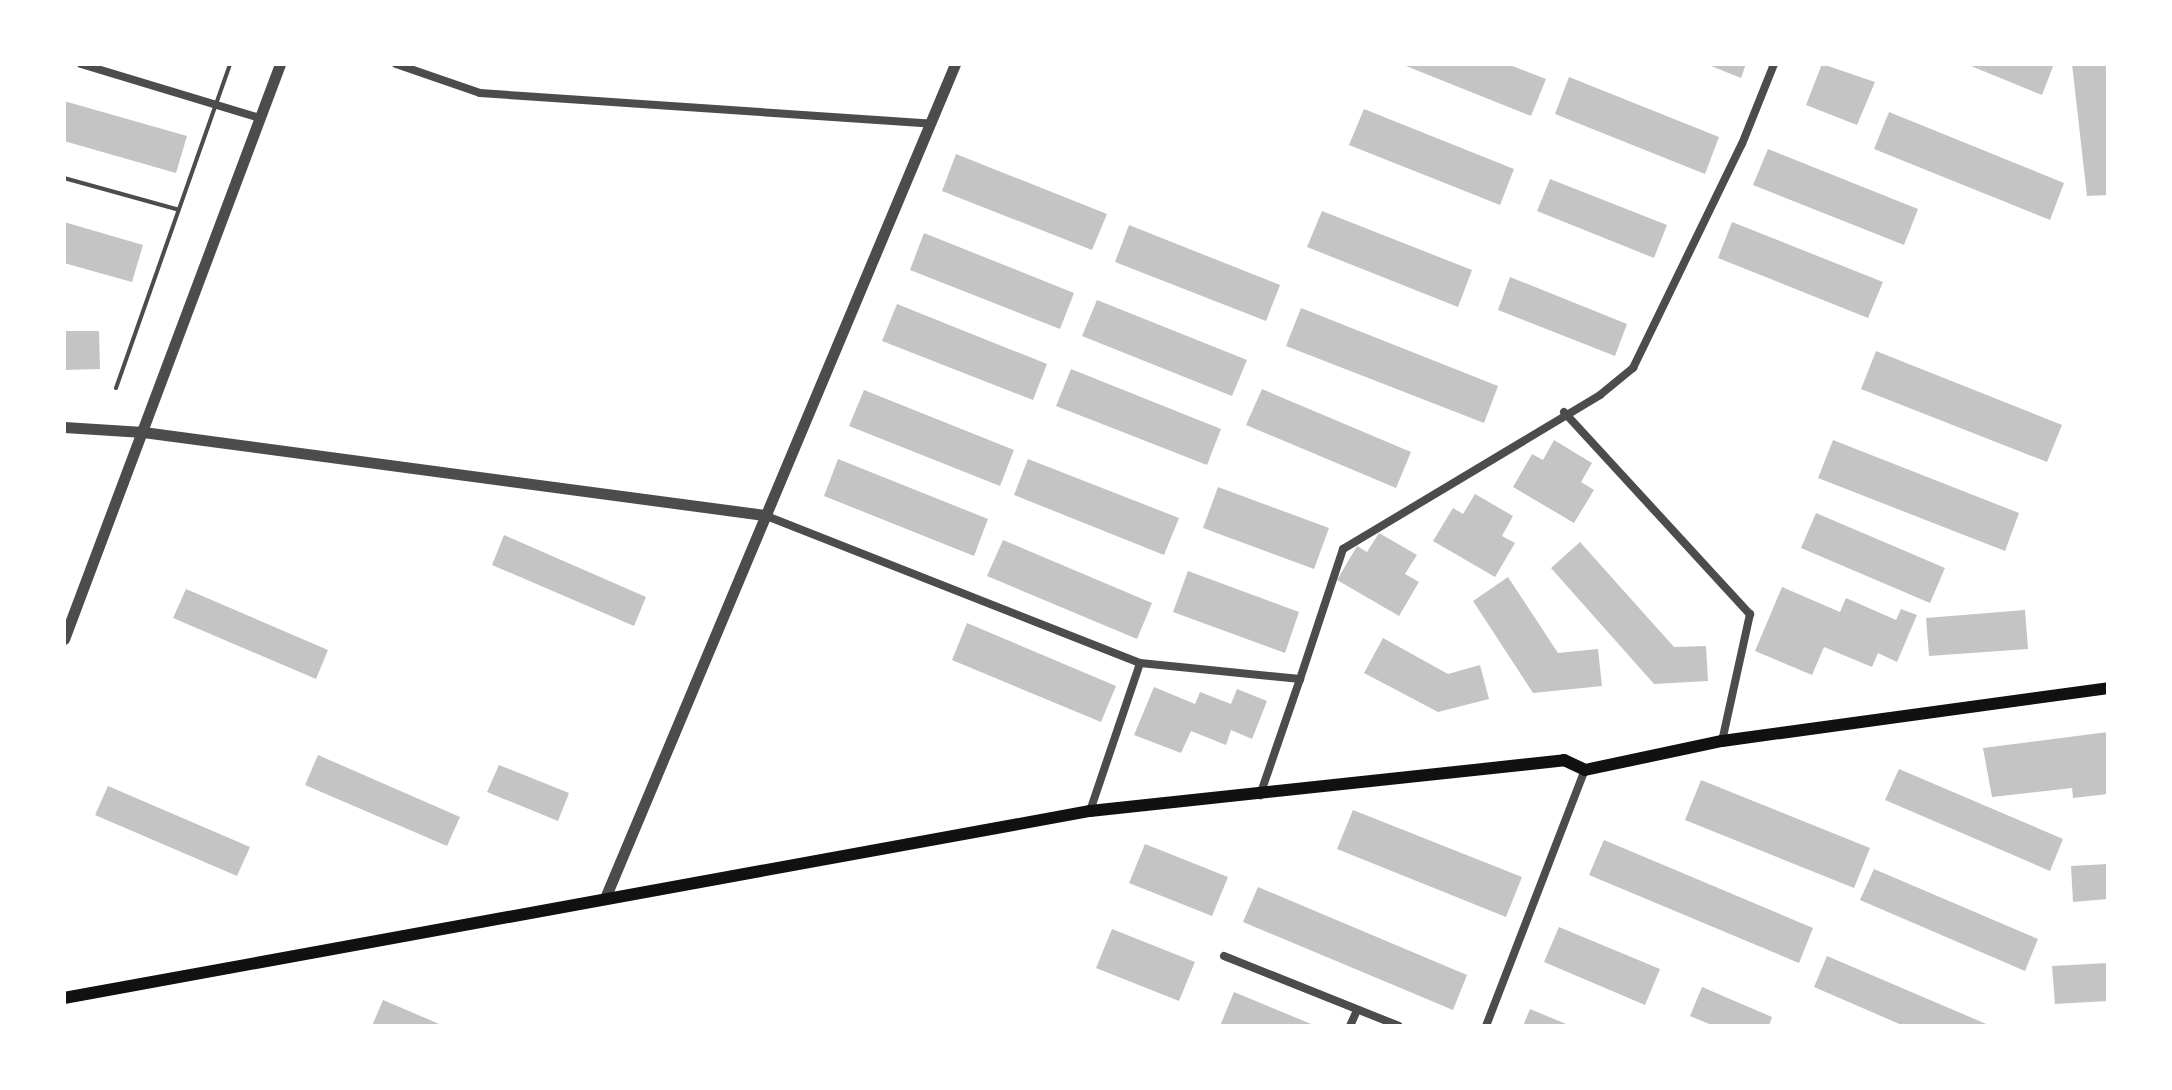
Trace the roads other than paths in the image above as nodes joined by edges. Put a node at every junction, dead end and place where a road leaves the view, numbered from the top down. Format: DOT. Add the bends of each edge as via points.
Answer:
graph roads {
  1 [pos="81,64"];
  2 [pos="230,64"];
  3 [pos="280,64"];
  4 [pos="396,64"];
  5 [pos="955,64"];
  6 [pos="1774,64"];
  7 [pos="216,105"];
  8 [pos="260,118"];
  9 [pos="929,124"];
  10 [pos="64,178"];
  11 [pos="179,210"];
  12 [pos="116,388"];
  13 [pos="1564,412"];
  14 [pos="64,427"];
  15 [pos="143,432"];
  16 [pos="764,515"];
  17 [pos="64,639"];
  18 [pos="1140,663"];
  19 [pos="1300,679"];
  20 [pos="2108,688"];
  21 [pos="1722,741"];
  22 [pos="1585,770"];
  23 [pos="1260,795"];
  24 [pos="1090,811"];
  25 [pos="605,898"];
  26 [pos="1224,956"];
  27 [pos="64,998"];
  28 [pos="1357,1010"];
  29 [pos="1350,1026"];
  30 [pos="1399,1026"];
  31 [pos="1486,1026"];
  1 -- 7 [label="street"];
  2 -- 7 [label="lane"];
  3 -- 8 [label="street"];
  4 -- 9 [label="street" via="480,93"];
  5 -- 9 [label="street"];
  6 -- 13 [label="street" via="1742,144 1633,368 1600,395"];
  7 -- 8 [label="street"];
  7 -- 11 [label="lane"];
  8 -- 15 [label="street"];
  9 -- 16 [label="street"];
  10 -- 11 [label="lane"];
  11 -- 12 [label="lane"];
  13 -- 19 [label="street" via="1343,549"];
  13 -- 21 [label="street" via="1750,614"];
  14 -- 15 [label="street"];
  15 -- 16 [label="street"];
  15 -- 17 [label="street"];
  16 -- 18 [label="street"];
  16 -- 25 [label="street"];
  18 -- 19 [label="street"];
  18 -- 24 [label="street"];
  19 -- 23 [label="street"];
  20 -- 21 [label="main road"];
  21 -- 22 [label="main road"];
  22 -- 23 [label="main road" via="1564,760"];
  22 -- 31 [label="street"];
  23 -- 24 [label="main road"];
  24 -- 25 [label="main road"];
  25 -- 27 [label="main road"];
  26 -- 28 [label="street"];
  28 -- 29 [label="street"];
  28 -- 30 [label="street"];
}
